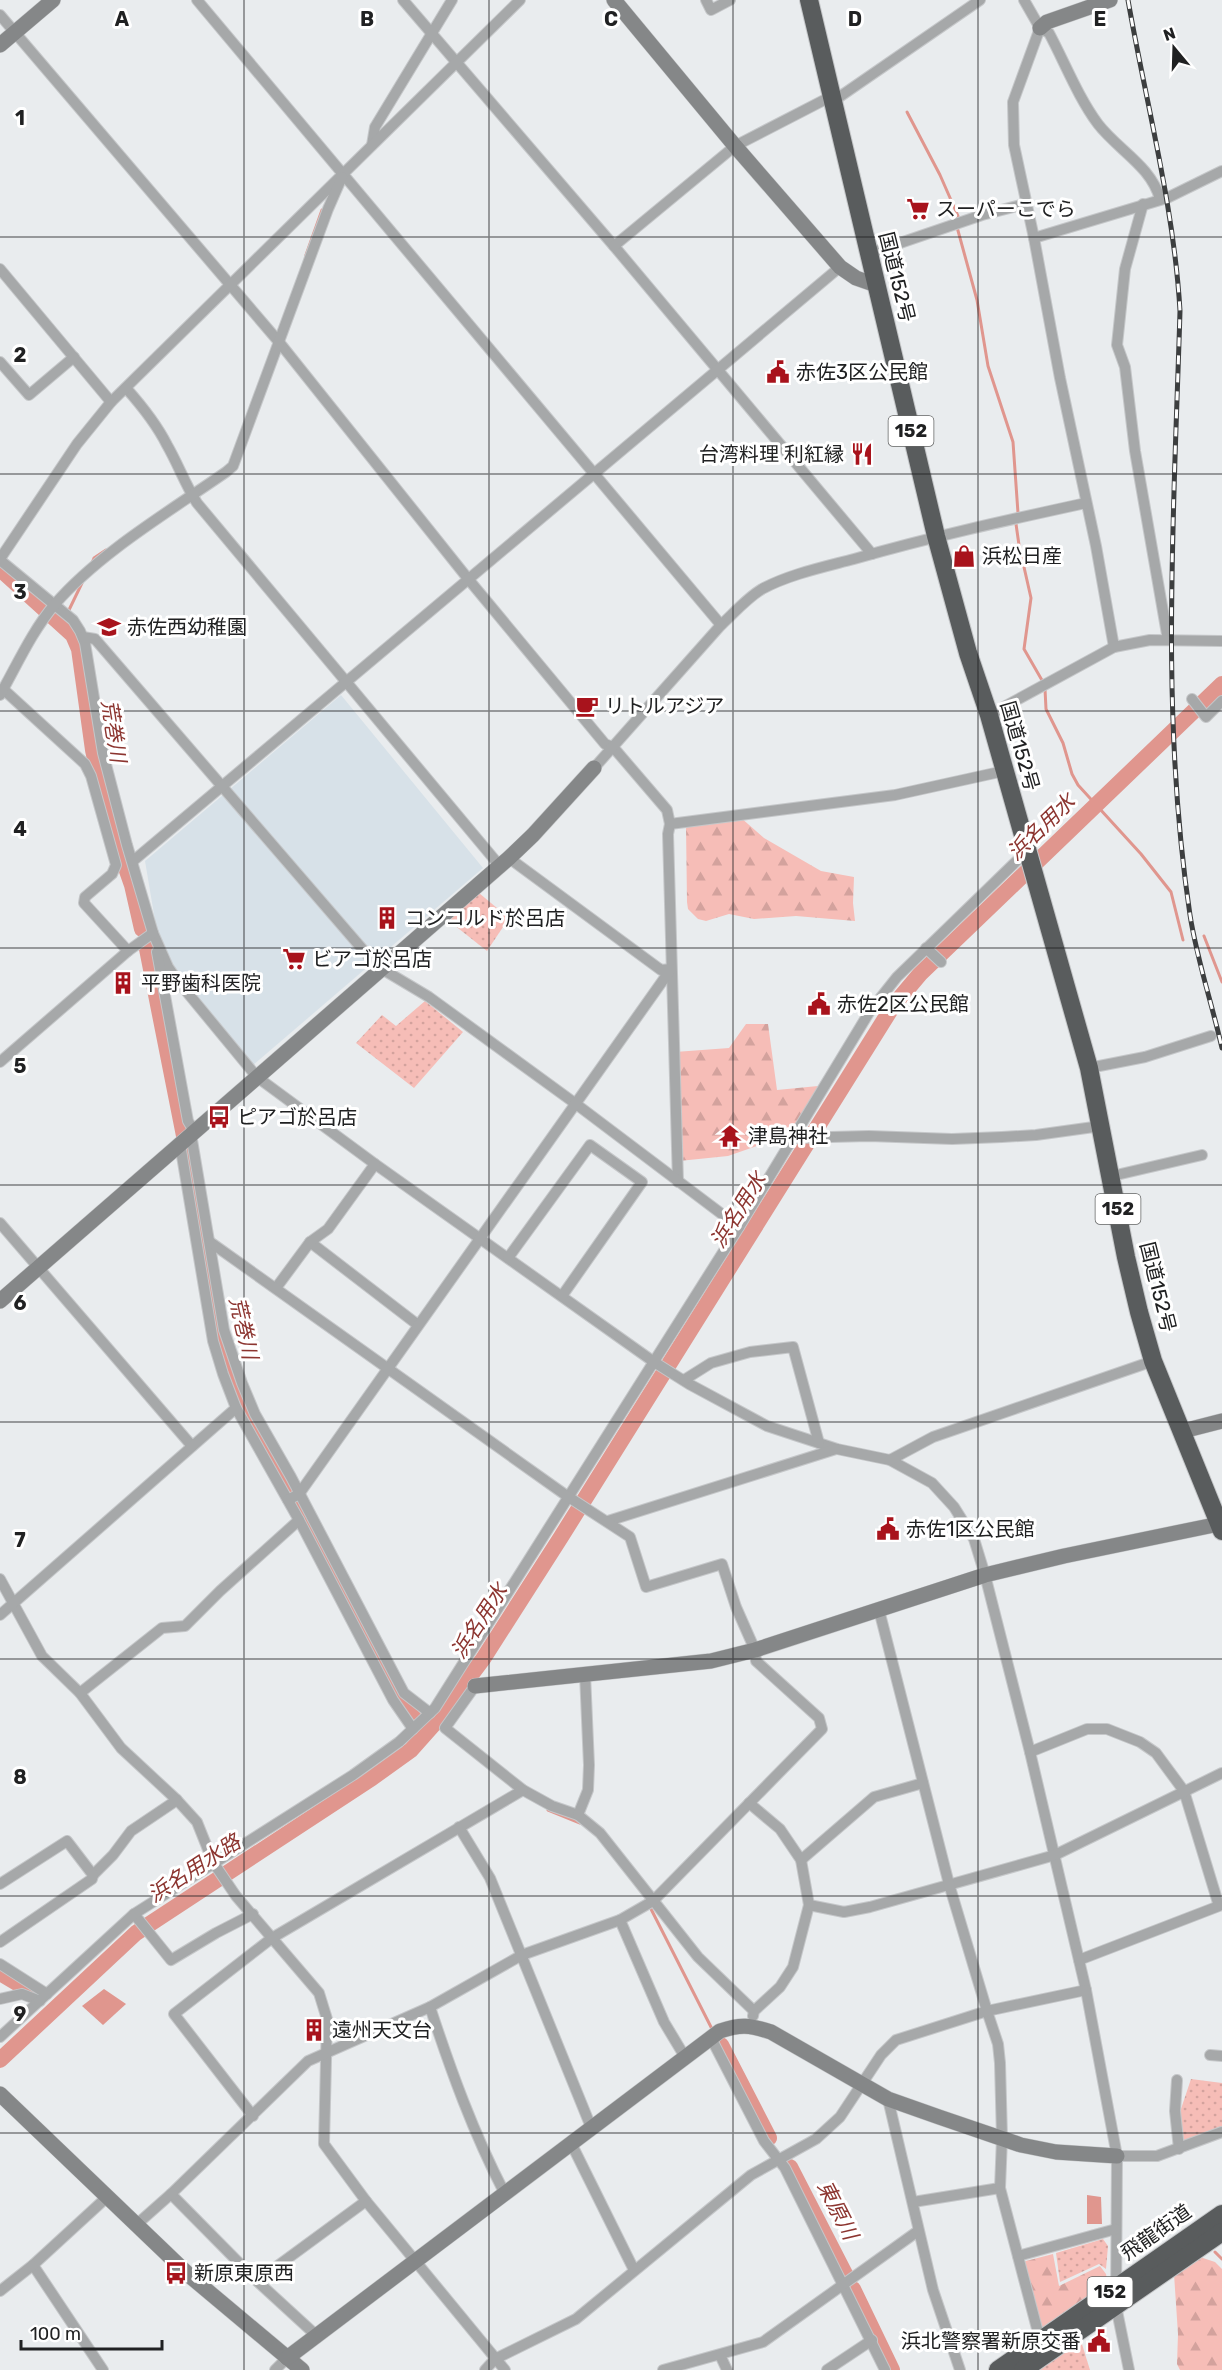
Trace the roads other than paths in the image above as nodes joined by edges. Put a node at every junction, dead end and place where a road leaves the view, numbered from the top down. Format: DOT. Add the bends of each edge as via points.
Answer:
graph roads {
  1 [pos="53,0"];
  2 [pos="197,0"];
  3 [pos="403,0"];
  4 [pos="452,0"];
  5 [pos="520,0"];
  6 [pos="614,0"];
  7 [pos="706,0"];
  8 [pos="730,0"];
  9 [pos="808,0"];
  10 [pos="980,0"];
  11 [pos="1024,0"];
  12 [pos="1110,0"];
  13 [pos="0,15"];
  14 [pos="1040,28"];
  15 [pos="14,32"];
  16 [pos="432,32"];
  17 [pos="0,45"];
  18 [pos="458,62"];
  19 [pos="832,102"];
  20 [pos="372,145"];
  21 [pos="735,146"];
  22 [pos="1222,171"];
  23 [pos="343,173"];
  24 [pos="1160,199"];
  25 [pos="1025,204"];
  26 [pos="1143,204"];
  27 [pos="1034,238"];
  28 [pos="614,246"];
  29 [pos="868,254"];
  30 [pos="840,267"];
  31 [pos="0,269"];
  32 [pos="230,285"];
  33 [pos="876,285"];
  34 [pos="279,342"];
  35 [pos="74,357"];
  36 [pos="0,362"];
  37 [pos="719,370"];
  38 [pos="126,388"];
  39 [pos="111,402"];
  40 [pos="594,475"];
  41 [pos="192,496"];
  42 [pos="1086,503"];
  43 [pos="936,537"];
  44 [pos="872,554"];
  45 [pos="0,560"];
  46 [pos="469,580"];
  47 [pos="54,605"];
  48 [pos="721,625"];
  49 [pos="83,637"];
  50 [pos="1168,640"];
  51 [pos="1222,641"];
  52 [pos="1114,647"];
  53 [pos="347,683"];
  54 [pos="2,692"];
  55 [pos="1192,699"];
  56 [pos="1222,701"];
  57 [pos="989,715"];
  58 [pos="613,747"];
  59 [pos="594,768"];
  60 [pos="1004,771"];
  61 [pos="223,786"];
  62 [pos="670,824"];
  63 [pos="1028,855"];
  64 [pos="133,861"];
  65 [pos="504,862"];
  66 [pos="155,938"];
  67 [pos="128,951"];
  68 [pos="928,951"];
  69 [pos="941,962"];
  70 [pos="382,968"];
  71 [pos="671,969"];
  72 [pos="1211,1036"];
  73 [pos="0,1044"];
  74 [pos="4,1058"];
  75 [pos="1089,1068"];
  76 [pos="257,1077"];
  77 [pos="576,1104"];
  78 [pos="1101,1126"];
  79 [pos="187,1138"];
  80 [pos="798,1138"];
  81 [pos="1202,1155"];
  82 [pos="375,1164"];
  83 [pos="1112,1176"];
  84 [pos="678,1182"];
  85 [pos="0,1223"];
  86 [pos="739,1227"];
  87 [pos="482,1239"];
  88 [pos="210,1242"];
  89 [pos="309,1242"];
  90 [pos="508,1258"];
  91 [pos="39,1267"];
  92 [pos="276,1288"];
  93 [pos="562,1296"];
  94 [pos="0,1301"];
  95 [pos="418,1325"];
  96 [pos="1153,1361"];
  97 [pos="656,1362"];
  98 [pos="388,1369"];
  99 [pos="684,1380"];
  100 [pos="236,1408"];
  101 [pos="1222,1421"];
  102 [pos="1183,1431"];
  103 [pos="819,1443"];
  104 [pos="192,1446"];
  105 [pos="837,1449"];
  106 [pos="890,1460"];
  107 [pos="292,1497"];
  108 [pos="570,1498"];
  109 [pos="299,1520"];
  110 [pos="608,1521"];
  111 [pos="1221,1528"];
  112 [pos="985,1575"];
  113 [pos="0,1579"];
  114 [pos="14,1603"];
  115 [pos="879,1610"];
  116 [pos="0,1615"];
  117 [pos="755,1650"];
  118 [pos="585,1674"];
  119 [pos="475,1686"];
  120 [pos="448,1687"];
  121 [pos="80,1693"];
  122 [pos="430,1713"];
  123 [pos="413,1729"];
  124 [pos="1030,1752"];
  125 [pos="1222,1773"];
  126 [pos="922,1783"];
  127 [pos="523,1790"];
  128 [pos="1184,1791"];
  129 [pos="177,1800"];
  130 [pos="749,1803"];
  131 [pos="578,1815"];
  132 [pos="459,1827"];
  133 [pos="1055,1855"];
  134 [pos="801,1860"];
  135 [pos="215,1864"];
  136 [pos="93,1875"];
  137 [pos="0,1884"];
  138 [pos="949,1884"];
  139 [pos="653,1901"];
  140 [pos="809,1905"];
  141 [pos="253,1914"];
  142 [pos="137,1918"];
  143 [pos="620,1920"];
  144 [pos="272,1938"];
  145 [pos="0,1942"];
  146 [pos="522,1955"];
  147 [pos="1080,1960"];
  148 [pos="0,1964"];
  149 [pos="1086,1990"];
  150 [pos="44,1998"];
  151 [pos="0,1999"];
  152 [pos="430,2007"];
  153 [pos="987,2011"];
  154 [pos="752,2018"];
  155 [pos="0,2037"];
  156 [pos="711,2038"];
  157 [pos="328,2052"];
  158 [pos="1210,2055"];
  159 [pos="1222,2056"];
  160 [pos="685,2057"];
  161 [pos="1178,2080"];
  162 [pos="863,2084"];
  163 [pos="0,2094"];
  164 [pos="888,2099"];
  165 [pos="253,2116"];
  166 [pos="591,2127"];
  167 [pos="1222,2132"];
  168 [pos="1002,2138"];
  169 [pos="571,2143"];
  170 [pos="1179,2149"];
  171 [pos="1117,2156"];
  172 [pos="779,2159"];
  173 [pos="1000,2188"];
  174 [pos="504,2192"];
  175 [pos="171,2193"];
  176 [pos="106,2198"];
  177 [pos="366,2201"];
  178 [pos="913,2202"];
  179 [pos="1222,2214"];
  180 [pos="136,2225"];
  181 [pos="1116,2229"];
  182 [pos="918,2231"];
  183 [pos="1222,2232"];
  184 [pos="1018,2256"];
  185 [pos="415,2260"];
  186 [pos="33,2265"];
  187 [pos="634,2270"];
  188 [pos="257,2281"];
  189 [pos="844,2284"];
  190 [pos="0,2291"];
  191 [pos="1115,2297"];
  192 [pos="318,2337"];
  193 [pos="872,2340"];
  194 [pos="1040,2340"];
  195 [pos="720,2355"];
  196 [pos="287,2358"];
  197 [pos="495,2359"];
  198 [pos="103,2370"];
  199 [pos="275,2370"];
  200 [pos="302,2370"];
  201 [pos="485,2370"];
  202 [pos="505,2370"];
  203 [pos="663,2370"];
  204 [pos="727,2370"];
  205 [pos="827,2370"];
  206 [pos="885,2370"];
  207 [pos="960,2370"];
  208 [pos="998,2370"];
  209 [pos="1023,2370"];
  210 [pos="1129,2370"];
  1 -- 15 [label="street"];
  2 -- 23 [label="street"];
  3 -- 16 [label="street"];
  4 -- 16 [label="street"];
  5 -- 18 [label="street"];
  6 -- 21 [label="street"];
  7 -- 8 [label="street" via="711,10"];
  9 -- 19 [label="highway, 国道152号 / 152"];
  10 -- 19 [label="street"];
  11 -- 14 [label="street"];
  12 -- 14 [label="street"];
  13 -- 15 [label="street"];
  14 -- 24 [label="street" via="1049,33 1099,125 1156,185"];
  14 -- 25 [label="street" via="1011,111"];
  15 -- 17 [label="street"];
  15 -- 32 [label="street"];
  16 -- 18 [label="street"];
  16 -- 20 [label="street" via="375,127"];
  18 -- 20 [label="street"];
  18 -- 28 [label="street"];
  19 -- 21 [label="street" via="828,98"];
  19 -- 29 [label="highway, 国道152号 / 152"];
  20 -- 23 [label="street"];
  21 -- 28 [label="street"];
  21 -- 30 [label="street"];
  22 -- 24 [label="street"];
  23 -- 32 [label="street"];
  23 -- 34 [label="street"];
  23 -- 40 [label="street"];
  24 -- 26 [label="street"];
  25 -- 27 [label="street"];
  25 -- 29 [label="street"];
  26 -- 27 [label="street"];
  26 -- 50 [label="street" via="1125,269 1117,345 1125,367"];
  27 -- 42 [label="street"];
  28 -- 37 [label="street"];
  29 -- 33 [label="highway, 国道152号 / 152"];
  30 -- 33 [label="street"];
  30 -- 37 [label="street"];
  31 -- 35 [label="street"];
  32 -- 34 [label="street"];
  32 -- 38 [label="street"];
  33 -- 43 [label="highway, 国道152号 / 152"];
  34 -- 41 [label="street" via="237,458 226,472"];
  34 -- 46 [label="street"];
  35 -- 36 [label="street" via="29,395"];
  35 -- 39 [label="street"];
  37 -- 40 [label="street"];
  37 -- 44 [label="street"];
  38 -- 39 [label="street"];
  38 -- 41 [label="street" via="167,444"];
  39 -- 45 [label="street" via="76,444"];
  40 -- 46 [label="street"];
  40 -- 48 [label="street"];
  41 -- 47 [label="street" via="89,569"];
  41 -- 53 [label="street"];
  42 -- 43 [label="street"];
  42 -- 52 [label="street"];
  43 -- 44 [label="street"];
  43 -- 57 [label="highway, 国道152号 / 152"];
  44 -- 48 [label="street" via="762,589"];
  45 -- 47 [label="street"];
  46 -- 53 [label="street"];
  46 -- 58 [label="street" via="605,744"];
  47 -- 49 [label="street" via="72,620"];
  47 -- 54 [label="street"];
  48 -- 58 [label="street"];
  49 -- 61 [label="street" via="95,639"];
  49 -- 64 [label="street" via="103,753"];
  50 -- 51 [label="street"];
  50 -- 52 [label="street"];
  52 -- 57 [label="street"];
  53 -- 61 [label="street"];
  53 -- 65 [label="street"];
  54 -- 67 [label="street" via="79,758 91,776 116,865 112,874 85,897 84,903"];
  55 -- 56 [label="street" via="1206,717"];
  57 -- 60 [label="highway, 国道152号 / 152"];
  58 -- 59 [label="street"];
  58 -- 62 [label="street" via="667,810"];
  59 -- 65 [label="street"];
  60 -- 62 [label="street" via="895,795"];
  60 -- 63 [label="highway, 国道152号 / 152"];
  61 -- 64 [label="street"];
  61 -- 70 [label="street"];
  62 -- 71 [label="street"];
  63 -- 68 [label="street"];
  63 -- 75 [label="highway, 国道152号 / 152"];
  64 -- 66 [label="street"];
  65 -- 70 [label="street"];
  65 -- 71 [label="street" via="661,970"];
  66 -- 67 [label="street"];
  66 -- 76 [label="street" via="168,968"];
  66 -- 79 [label="street" via="188,1121"];
  67 -- 74 [label="street"];
  68 -- 69 [label="street"];
  68 -- 80 [label="street" via="897,977 870,1011"];
  70 -- 76 [label="street"];
  70 -- 77 [label="street" via="429,997"];
  71 -- 77 [label="street"];
  71 -- 84 [label="street"];
  72 -- 75 [label="street" via="1144,1057"];
  73 -- 74 [label="street"];
  75 -- 78 [label="highway, 国道152号 / 152"];
  76 -- 79 [label="street"];
  76 -- 82 [label="street"];
  77 -- 84 [label="street"];
  77 -- 87 [label="street"];
  78 -- 80 [label="street" via="1002,1137"];
  78 -- 83 [label="highway, 国道152号 / 152"];
  79 -- 88 [label="street"];
  79 -- 91 [label="street"];
  79 -- 100 [label="street" via="213,1341"];
  80 -- 86 [label="street"];
  81 -- 83 [label="street"];
  82 -- 87 [label="street"];
  82 -- 89 [label="street" via="328,1229"];
  83 -- 96 [label="highway, 国道152号 / 152" via="1126,1257"];
  84 -- 86 [label="street"];
  85 -- 91 [label="street"];
  86 -- 97 [label="street"];
  87 -- 90 [label="street"];
  87 -- 95 [label="street"];
  88 -- 92 [label="street"];
  88 -- 107 [label="street" via="224,1330 242,1383"];
  89 -- 92 [label="street"];
  89 -- 95 [label="street"];
  90 -- 93 [label="street"];
  90 -- 93 [label="street" via="590,1145 642,1182"];
  91 -- 94 [label="street"];
  91 -- 104 [label="street"];
  92 -- 98 [label="street"];
  93 -- 97 [label="street"];
  95 -- 98 [label="street"];
  96 -- 102 [label="highway, 国道152号 / 152"];
  96 -- 106 [label="street" via="933,1437"];
  97 -- 99 [label="street"];
  97 -- 108 [label="street"];
  98 -- 107 [label="street"];
  98 -- 108 [label="street"];
  99 -- 103 [label="street" via="767,1426"];
  99 -- 103 [label="street" via="711,1363 750,1352 793,1347"];
  100 -- 104 [label="street"];
  100 -- 107 [label="street"];
  101 -- 102 [label="street"];
  102 -- 111 [label="highway, 国道152号 / 152"];
  103 -- 105 [label="street"];
  104 -- 114 [label="street"];
  105 -- 106 [label="street"];
  105 -- 110 [label="street"];
  106 -- 112 [label="street" via="932,1483 954,1507 974,1539"];
  107 -- 109 [label="street"];
  107 -- 122 [label="street" via="404,1693"];
  108 -- 110 [label="street"];
  108 -- 120 [label="street"];
  109 -- 121 [label="street" via="185,1626 162,1628"];
  109 -- 123 [label="street" via="393,1700"];
  110 -- 117 [label="street" via="630,1537 646,1587 722,1564"];
  111 -- 112 [label="street" via="1064,1556"];
  112 -- 115 [label="street"];
  112 -- 124 [label="street"];
  113 -- 114 [label="street"];
  114 -- 116 [label="street"];
  114 -- 121 [label="street" via="42,1656"];
  115 -- 117 [label="street"];
  115 -- 126 [label="street"];
  117 -- 118 [label="street" via="711,1661"];
  117 -- 130 [label="street" via="759,1665 819,1719 822,1729"];
  118 -- 119 [label="street"];
  118 -- 131 [label="street" via="588,1790"];
  119 -- 120 [label="street"];
  119 -- 127 [label="street" via="445,1728"];
  120 -- 122 [label="street"];
  121 -- 129 [label="street" via="121,1748"];
  122 -- 123 [label="street"];
  123 -- 135 [label="street" via="353,1775"];
  124 -- 128 [label="street" via="1087,1728 1107,1728 1156,1753"];
  124 -- 133 [label="street"];
  125 -- 128 [label="street"];
  126 -- 134 [label="street" via="874,1797"];
  126 -- 138 [label="street"];
  127 -- 131 [label="street"];
  127 -- 132 [label="street"];
  128 -- 133 [label="street"];
  128 -- 147 [label="street" via="1219,1906"];
  129 -- 135 [label="street" via="197,1822"];
  129 -- 136 [label="street" via="131,1831"];
  130 -- 134 [label="street" via="780,1829"];
  130 -- 139 [label="street"];
  131 -- 139 [label="street" via="600,1833"];
  132 -- 144 [label="street"];
  132 -- 146 [label="street" via="490,1878"];
  133 -- 138 [label="street"];
  133 -- 147 [label="street"];
  134 -- 140 [label="street"];
  135 -- 141 [label="street"];
  135 -- 142 [label="street"];
  136 -- 137 [label="street" via="67,1841"];
  136 -- 145 [label="street"];
  138 -- 140 [label="street" via="844,1912"];
  138 -- 153 [label="street"];
  139 -- 143 [label="street"];
  139 -- 154 [label="street"];
  140 -- 154 [label="street" via="793,1967"];
  141 -- 142 [label="street" via="171,1960"];
  141 -- 144 [label="street"];
  142 -- 150 [label="street"];
  143 -- 146 [label="street"];
  143 -- 160 [label="street" via="664,2022"];
  144 -- 157 [label="street" via="319,1993 327,2019"];
  144 -- 165 [label="street" via="174,2014"];
  146 -- 152 [label="street"];
  146 -- 166 [label="street"];
  147 -- 149 [label="street"];
  148 -- 150 [label="street"];
  149 -- 153 [label="street"];
  149 -- 171 [label="street"];
  150 -- 151 [label="street" via="22,1994"];
  150 -- 155 [label="street"];
  152 -- 157 [label="street"];
  152 -- 174 [label="street" via="460,2096"];
  153 -- 162 [label="street" via="896,2040"];
  153 -- 168 [label="street" via="998,2044"];
  154 -- 156 [label="street"];
  154 -- 162 [label="street"];
  156 -- 160 [label="street"];
  156 -- 172 [label="street" via="764,2141"];
  157 -- 165 [label="street" via="308,2061"];
  157 -- 177 [label="street" via="324,2144"];
  158 -- 159 [label="street"];
  160 -- 166 [label="street"];
  161 -- 170 [label="street" via="1175,2111"];
  162 -- 164 [label="street"];
  162 -- 172 [label="street" via="840,2117 816,2139"];
  163 -- 176 [label="street"];
  164 -- 168 [label="street"];
  164 -- 178 [label="street"];
  165 -- 175 [label="street"];
  166 -- 169 [label="street"];
  167 -- 170 [label="street"];
  168 -- 171 [label="street" via="1056,2152"];
  168 -- 173 [label="street"];
  169 -- 174 [label="street"];
  169 -- 187 [label="street"];
  170 -- 171 [label="street" via="1157,2156"];
  171 -- 181 [label="street"];
  172 -- 187 [label="street" via="735,2187"];
  172 -- 189 [label="street"];
  173 -- 178 [label="street"];
  173 -- 184 [label="street"];
  174 -- 185 [label="street"];
  175 -- 180 [label="street"];
  175 -- 188 [label="street"];
  176 -- 180 [label="street"];
  176 -- 186 [label="street"];
  177 -- 185 [label="street"];
  177 -- 188 [label="street"];
  178 -- 182 [label="street"];
  179 -- 191 [label="highway, 飛龍街道 / 152"];
  180 -- 196 [label="street"];
  181 -- 184 [label="street"];
  181 -- 191 [label="street"];
  182 -- 189 [label="street"];
  182 -- 207 [label="street"];
  183 -- 191 [label="highway, 飛龍街道 / 152"];
  184 -- 194 [label="street"];
  185 -- 192 [label="street"];
  185 -- 197 [label="street"];
  186 -- 190 [label="street"];
  186 -- 198 [label="street"];
  187 -- 197 [label="street" via="576,2319"];
  188 -- 192 [label="street"];
  189 -- 193 [label="street"];
  189 -- 195 [label="street" via="763,2342"];
  191 -- 194 [label="highway, 飛龍街道 / 152"];
  191 -- 209 [label="highway, 飛龍街道 / 152"];
  191 -- 210 [label="street"];
  192 -- 196 [label="street"];
  193 -- 205 [label="street"];
  193 -- 206 [label="street"];
  194 -- 208 [label="highway, 飛龍街道 / 152"];
  195 -- 203 [label="street"];
  195 -- 204 [label="street"];
  196 -- 199 [label="street"];
  196 -- 200 [label="street"];
  197 -- 201 [label="street"];
  197 -- 202 [label="street"];
}
